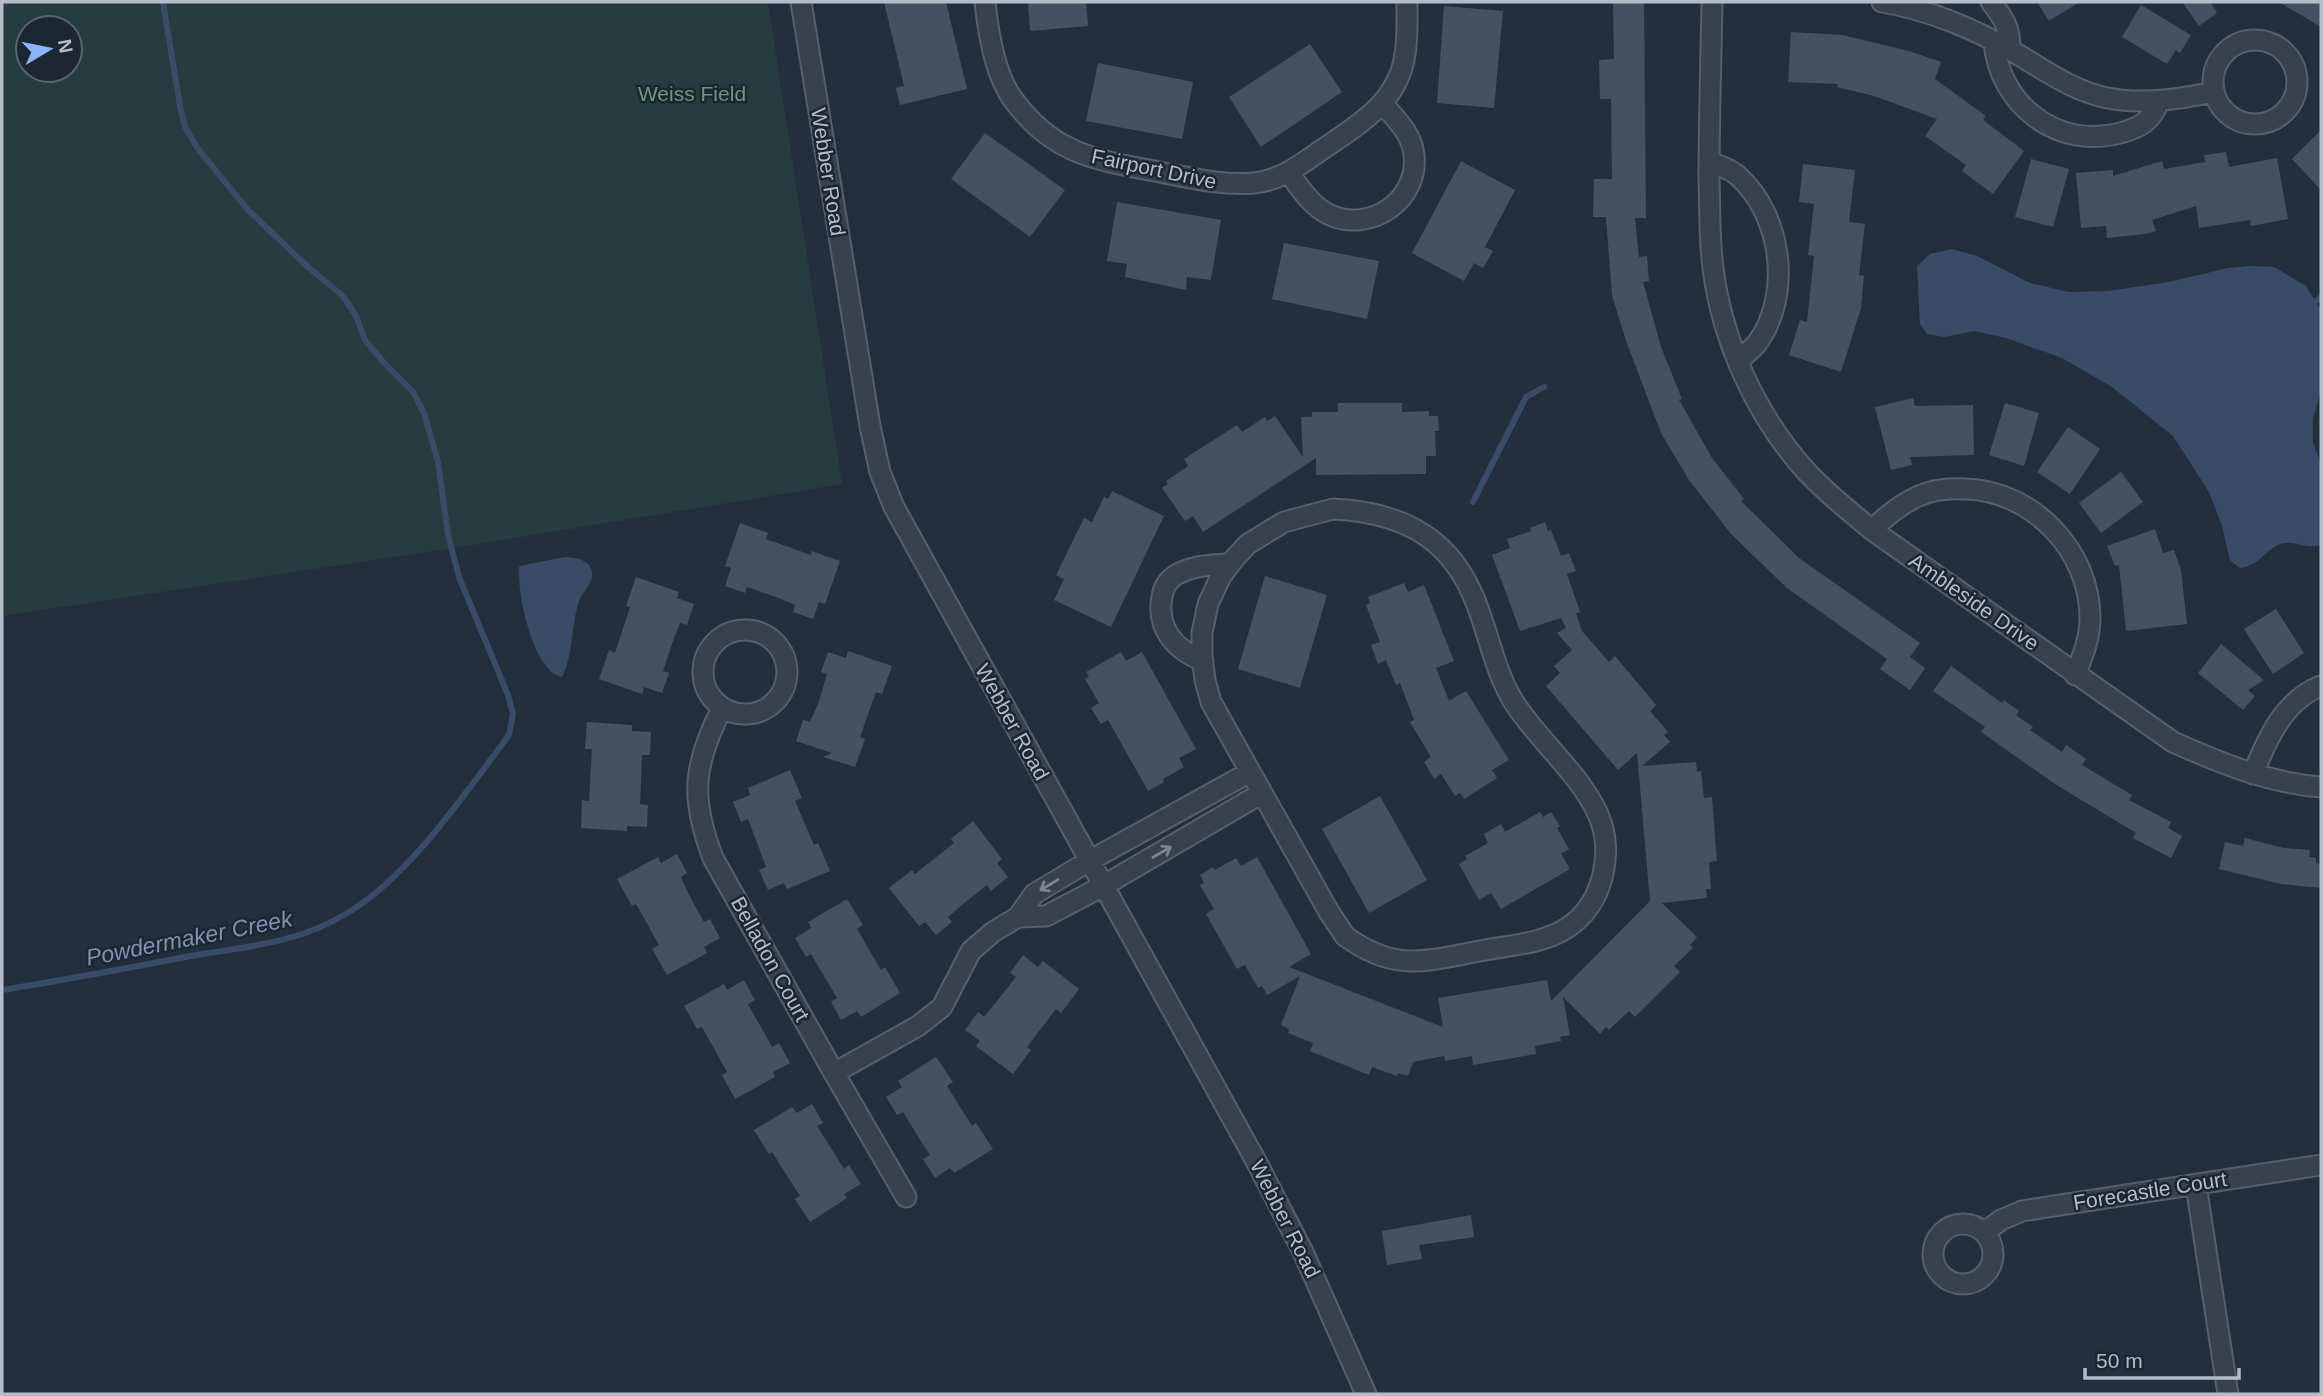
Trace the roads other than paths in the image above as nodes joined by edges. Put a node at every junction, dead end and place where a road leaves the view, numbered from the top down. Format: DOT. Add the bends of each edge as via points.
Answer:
graph roads {
  1 [pos="801,2"];
  2 [pos="985,2"];
  3 [pos="1407,2"];
  4 [pos="1712,2"];
  5 [pos="1882,2"];
  6 [pos="1991,2"];
  7 [pos="2002,45"];
  8 [pos="2214,92"];
  9 [pos="2159,101"];
  10 [pos="1383,104"];
  11 [pos="1709,162"];
  12 [pos="1289,173"];
  13 [pos="1738,361"];
  14 [pos="1872,530"];
  15 [pos="1230,564"];
  16 [pos="1203,661"];
  17 [pos="2075,674"];
  18 [pos="2321,686"];
  19 [pos="722,708"];
  20 [pos="1250,772"];
  21 [pos="2253,774"];
  22 [pos="2321,787"];
  23 [pos="1262,793"];
  24 [pos="1089,861"];
  25 [pos="1103,886"];
  26 [pos="1018,917"];
  27 [pos="834,1073"];
  28 [pos="2321,1165"];
  29 [pos="2196,1185"];
  30 [pos="906,1197"];
  31 [pos="1985,1232"];
  32 [pos="1366,1394"];
  33 [pos="2228,1394"];
  1 -- 24 [label="street, Webber Road" via="880,472 911,541"];
  2 -- 12 [label="street, Fairport Drive" via="996,58 1011,96 1034,124 1059,143 1092,159 1226,184 1257,183"];
  3 -- 10 [label="street, Fairport Drive" via="1404,62"];
  4 -- 11 [label="street, Ambleside Drive"];
  5 -- 7 [label="street" via="1920,11"];
  6 -- 7 [label="street" via="2010,32"];
  7 -- 9 [label="street" via="2073,88 2107,98"];
  7 -- 9 [label="street" via="1995,60 2012,96 2038,120 2072,136 2126,132 2154,115"];
  8 -- 8 [label="street" via="2232,117 2262,124 2290,107 2297,75 2279,47 2247,41 2220,59"];
  8 -- 9 [label="street"];
  10 -- 12 [label="street, Fairport Drive"];
  10 -- 12 [label="street" via="1402,125 1414,155 1405,194 1394,206 1362,220 1328,215 1306,197"];
  11 -- 13 [label="street, Ambleside Drive" via="1713,270"];
  11 -- 13 [label="street" via="1736,174 1750,188 1774,236 1777,292 1758,342"];
  13 -- 14 [label="street, Ambleside Drive" via="1756,400 1804,469"];
  14 -- 17 [label="street, Ambleside Drive"];
  14 -- 17 [label="street" via="1891,511 1920,495 1947,488 1977,489 2024,505 2065,542 2087,589 2090,620 2086,649"];
  15 -- 16 [label="street" via="1208,604"];
  15 -- 16 [label="street" via="1190,569 1174,575 1163,588 1160,617 1165,631 1182,650"];
  15 -- 23 [label="street" via="1248,544 1284,522 1333,509 1400,520 1435,544 1471,591 1514,703 1598,813 1607,848 1601,884 1568,928 1549,937 1426,960 1384,958 1345,936"];
  16 -- 20 [label="street" via="1211,702"];
  17 -- 21 [label="street, Ambleside Drive" via="2173,741"];
  18 -- 21 [label="street" via="2291,705 2268,738"];
  19 -- 19 [label="street" via="754,713 781,695 787,680 786,663 768,636 736,630 710,649 704,681"];
  19 -- 27 [label="street, Belladon Court" via="706,740 699,769 702,830 713,858"];
  20 -- 23 [label="street"];
  20 -- 24 [label="street"];
  21 -- 22 [label="street, Ambleside Drive"];
  25 -- 23 [label="street, one-way"];
  24 -- 25 [label="street, Webber Road"];
  24 -- 26 [label="street, one-way" via="1034,894"];
  25 -- 26 [label="street" via="1046,916"];
  25 -- 32 [label="street, Webber Road" via="1286,1218"];
  26 -- 27 [label="street" via="971,951 942,1007 918,1026"];
  27 -- 30 [label="street, Belladon Court"];
  28 -- 29 [label="street, Forecastle Court"];
  29 -- 31 [label="street, Forecastle Court" via="2022,1211"];
  29 -- 33 [label="street"];
}
